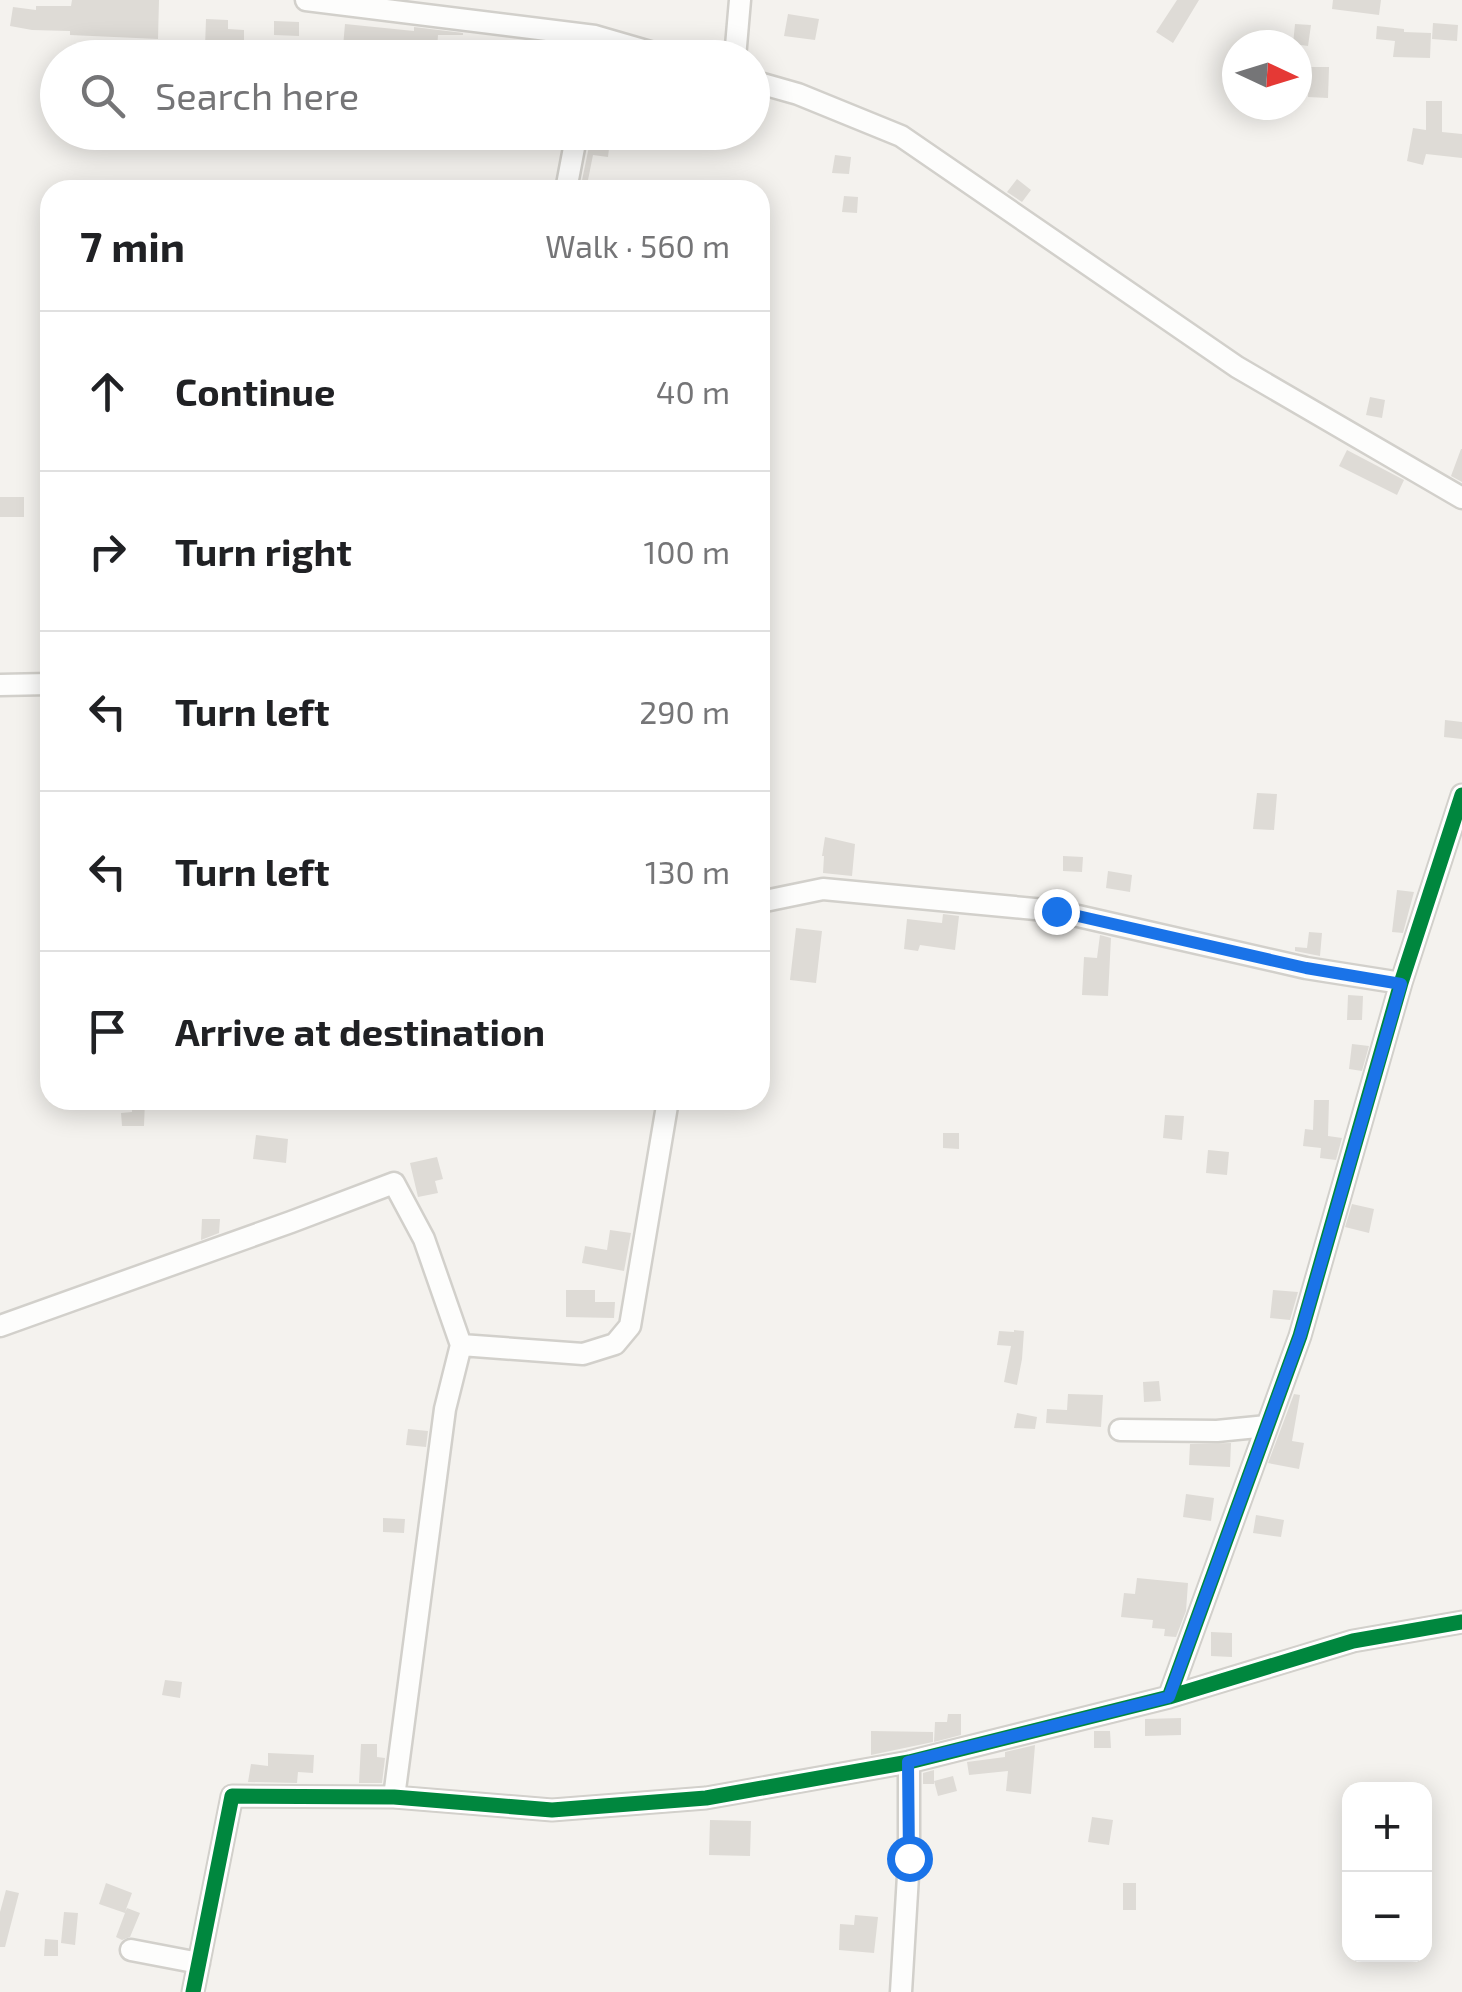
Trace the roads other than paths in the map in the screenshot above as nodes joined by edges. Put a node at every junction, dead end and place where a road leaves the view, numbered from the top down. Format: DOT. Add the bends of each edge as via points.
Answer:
graph roads {
  1 [pos="306,0"];
  2 [pos="740,0"];
  3 [pos="595,36"];
  4 [pos="594,40"];
  5 [pos="609,40"];
  6 [pos="737,40"];
  7 [pos="770,86"];
  8 [pos="574,150"];
  9 [pos="568,180"];
  10 [pos="1462,498"];
  11 [pos="40,684"];
  12 [pos="0,685"];
  13 [pos="1462,795"];
  14 [pos="770,900"];
  15 [pos="1401,984"];
  16 [pos="666,1110"];
  17 [pos="0,1326"];
  18 [pos="461,1344"];
  19 [pos="1267,1426"];
  20 [pos="1120,1430"];
  21 [pos="1462,1622"];
  22 [pos="1169,1697"];
  23 [pos="908,1762"];
  24 [pos="394,1798"];
  25 [pos="132,1950"];
  26 [pos="199,1963"];
  27 [pos="193,1992"];
  28 [pos="901,1992"];
  1 -- 3 [label="street"];
  2 -- 6 [label="street"];
  3 -- 4 [label="street"];
  3 -- 5 [label="street"];
  7 -- 10 [label="street" via="901,136 1237,367"];
  8 -- 9 [label="street"];
  11 -- 12 [label="street"];
  13 -- 15 [label="street"];
  14 -- 15 [label="street" via="823,888 1056,911"];
  15 -- 19 [label="street" via="1300,1336"];
  16 -- 18 [label="street" via="630,1326 615,1344 583,1354"];
  17 -- 18 [label="street" via="394,1183 424,1239"];
  18 -- 24 [label="street" via="446,1408"];
  19 -- 20 [label="street"];
  19 -- 22 [label="street"];
  21 -- 22 [label="street" via="1352,1641"];
  22 -- 23 [label="street"];
  23 -- 24 [label="street" via="706,1798 552,1810"];
  23 -- 28 [label="street"];
  24 -- 26 [label="street" via="232,1796"];
  25 -- 26 [label="street"];
  26 -- 27 [label="street"];
}
